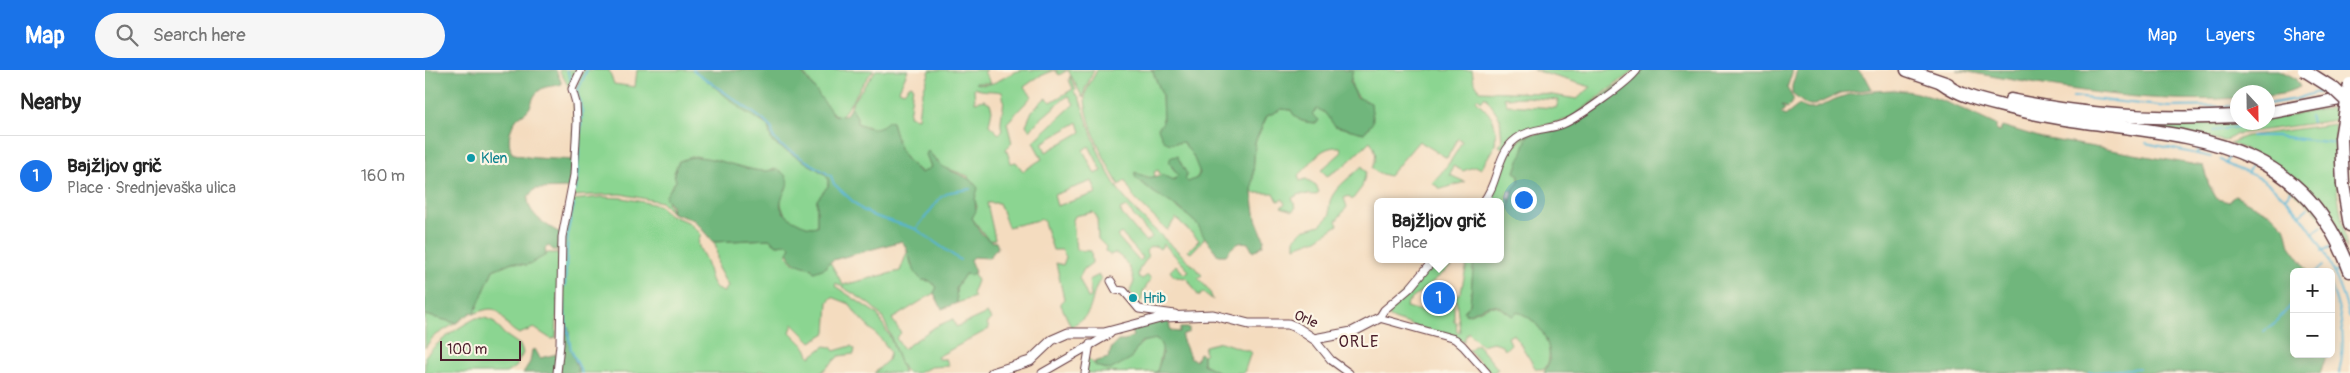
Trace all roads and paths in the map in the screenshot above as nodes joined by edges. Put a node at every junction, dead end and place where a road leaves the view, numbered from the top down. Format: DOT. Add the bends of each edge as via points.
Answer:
graph roads {
  1 [pos="581,70"];
  2 [pos="1637,70"];
  3 [pos="1907,70"];
  4 [pos="2304,70"];
  5 [pos="1941,82"];
  6 [pos="2350,84"];
  7 [pos="2350,97"];
  8 [pos="2350,104"];
  9 [pos="2275,111"];
  10 [pos="2230,116"];
  11 [pos="1486,198"];
  12 [pos="2350,225"];
  13 [pos="1431,263"];
  14 [pos="2350,271"];
  15 [pos="1111,281"];
  16 [pos="1180,316"];
  17 [pos="1379,318"];
  18 [pos="1124,326"];
  19 [pos="1314,340"];
  20 [pos="1090,344"];
  21 [pos="997,372"];
  22 [pos="557,373"];
  23 [pos="1042,373"];
  24 [pos="1085,373"];
  25 [pos="1349,373"];
  26 [pos="1487,373"];
  1 -- 22 [label="street" via="572,89 577,122 574,175 562,237"];
  2 -- 11 [label="street" via="1571,120 1531,131 1516,139 1503,153"];
  3 -- 5 [label="highway"];
  4 -- 8 [label="highway, bridge"];
  5 -- 10 [label="highway" via="2025,103 2096,114"];
  5 -- 14 [label="highway" via="1968,96 2026,112 2073,122 2203,140 2245,154 2283,176 2314,206 2335,237"];
  6 -- 12 [label="highway, bridge" via="2341,138 2343,185"];
  7 -- 9 [label="highway"];
  13 -- 17 [label="street"];
  15 -- 16 [label="street" via="1139,309"];
  16 -- 18 [label="street, Orle"];
  16 -- 19 [label="street, Orle" via="1213,315 1249,324 1288,324"];
  17 -- 19 [label="street, Orle" via="1352,332"];
  17 -- 26 [label="street" via="1455,339"];
  18 -- 20 [label="street, Orle"];
  18 -- 21 [label="street, Orle" via="1104,333 1062,335 1030,361"];
  19 -- 25 [label="street" via="1331,360"];
  20 -- 23 [label="street, Orle"];
  20 -- 24 [label="street"];
}
